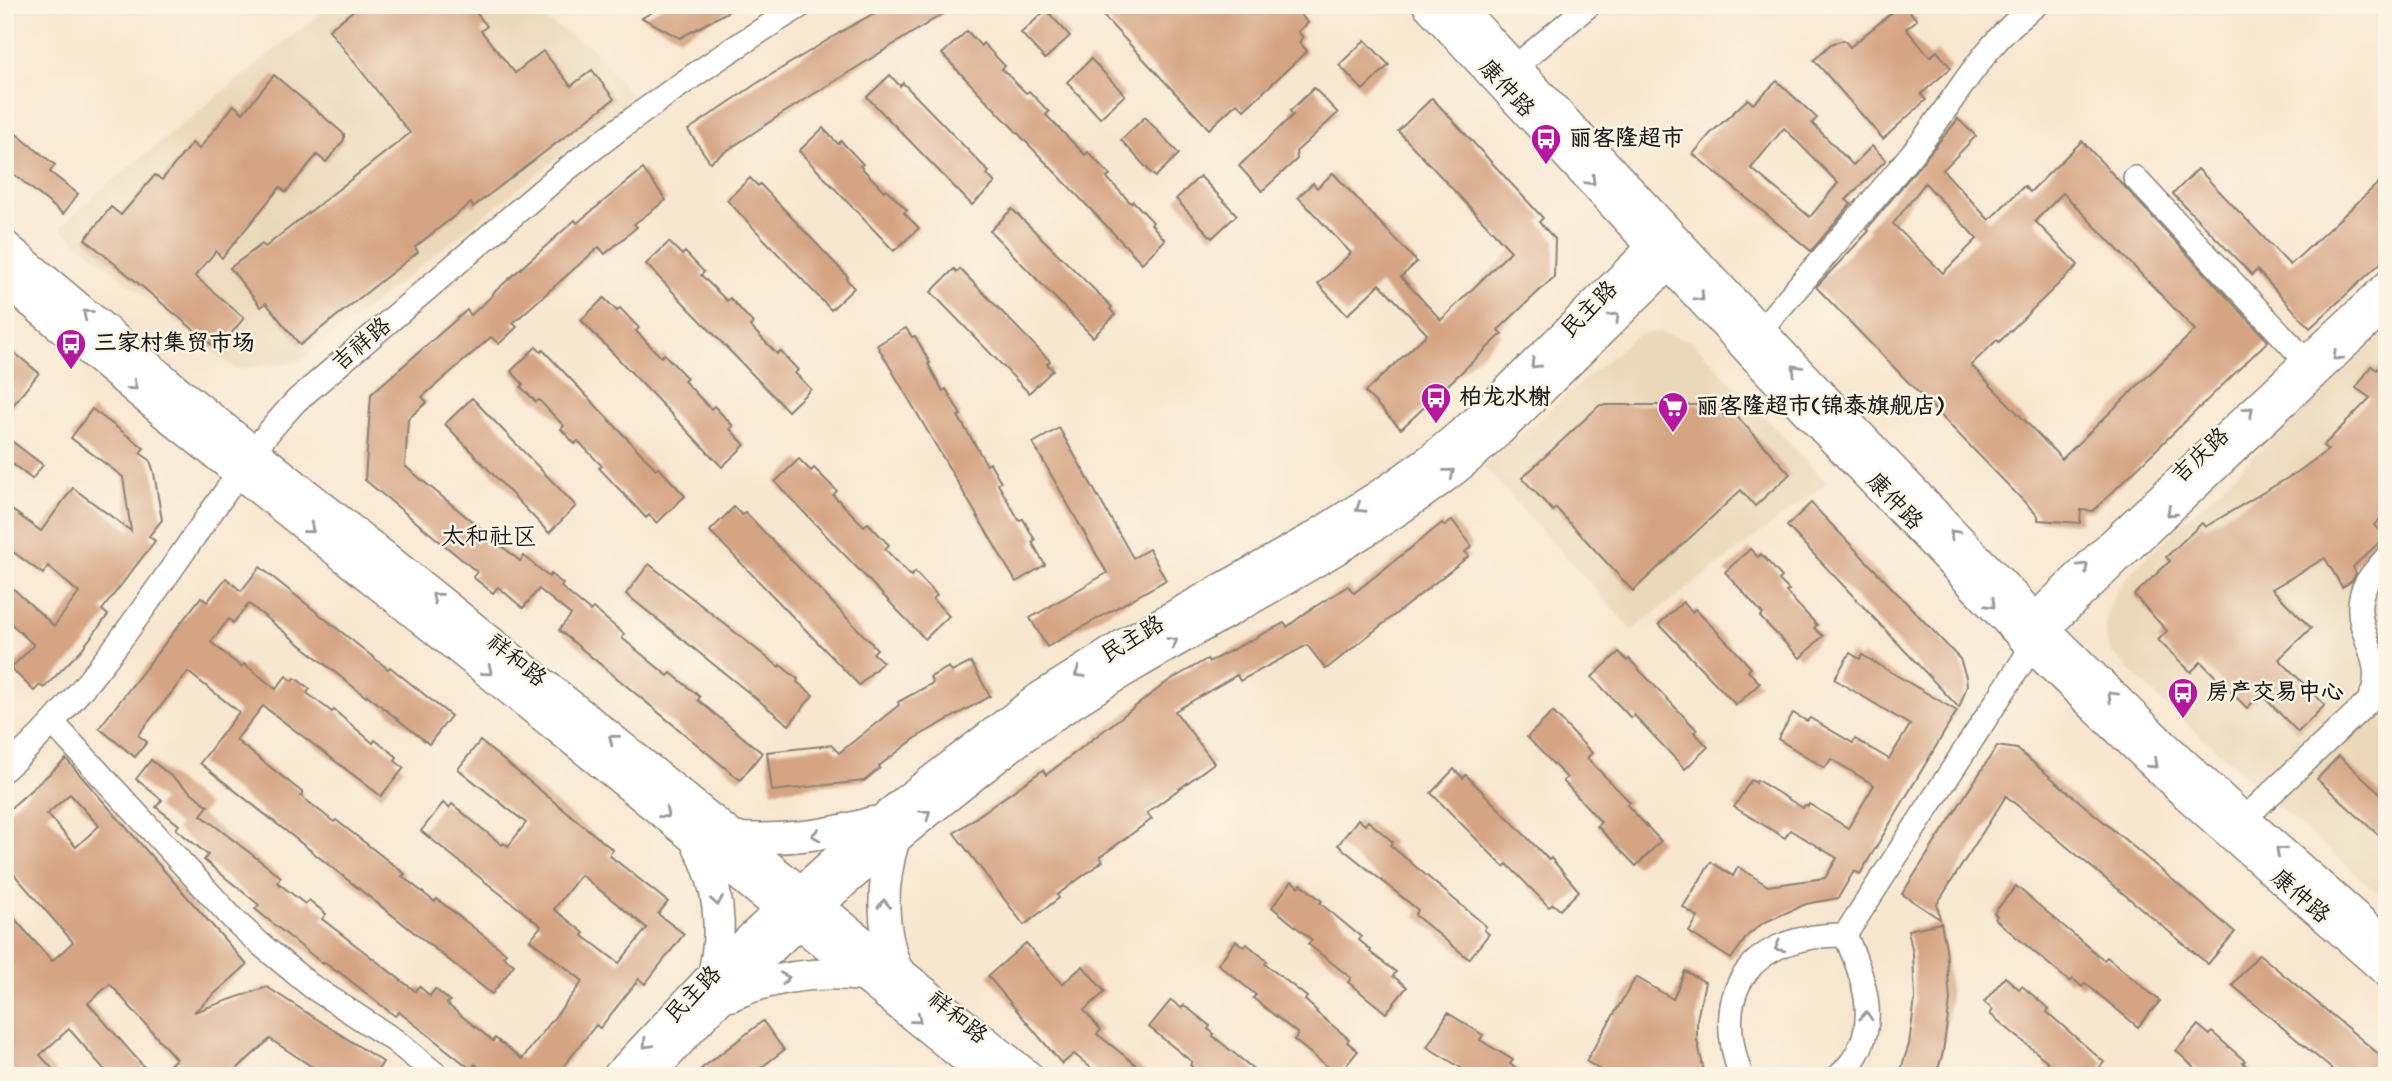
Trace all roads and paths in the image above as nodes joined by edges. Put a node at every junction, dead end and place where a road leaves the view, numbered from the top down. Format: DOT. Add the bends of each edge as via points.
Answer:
graph roads {
  1 [pos="802,5"];
  2 [pos="1428,5"];
  3 [pos="1457,5"];
  4 [pos="1589,5"];
  5 [pos="2036,5"];
  6 [pos="1515,67"];
  7 [pos="2135,178"];
  8 [pos="5,246"];
  9 [pos="1668,248"];
  10 [pos="5,280"];
  11 [pos="2387,282"];
  12 [pos="2387,309"];
  13 [pos="1760,331"];
  14 [pos="2304,359"];
  15 [pos="246,461"];
  16 [pos="2387,557"];
  17 [pos="2032,634"];
  18 [pos="53,723"];
  19 [pos="5,769"];
  20 [pos="2244,819"];
  21 [pos="889,829"];
  22 [pos="694,837"];
  23 [pos="735,838"];
  24 [pos="800,907"];
  25 [pos="1844,935"];
  26 [pos="2387,944"];
  27 [pos="897,970"];
  28 [pos="2387,972"];
  29 [pos="864,976"];
  30 [pos="717,987"];
  31 [pos="428,1073"];
  32 [pos="618,1076"];
  33 [pos="649,1076"];
  34 [pos="987,1076"];
  35 [pos="1028,1076"];
  36 [pos="1741,1076"];
  37 [pos="1839,1076"];
  1 -- 15 [label="street, 吉祥路" via="702,68 567,169 296,401"];
  2 -- 9 [label="main road, 康仲路, one-way"];
  3 -- 6 [label="main road, 康仲路"];
  4 -- 6 [label="street"];
  5 -- 13 [label="street" via="1994,42 1924,138"];
  6 -- 9 [label="main road, 康仲路"];
  7 -- 14 [label="street"];
  15 -- 8 [label="main road, 祥和路, one-way"];
  9 -- 13 [label="main road, 康仲路"];
  9 -- 17 [label="main road, 康仲路, one-way" via="1768,371"];
  9 -- 21 [label="main road, 民主路" via="1431,459 1314,537 1038,698"];
  10 -- 15 [label="main road, 祥和路, one-way"];
  11 -- 14 [label="street, 吉庆路"];
  12 -- 17 [label="street, 吉庆路, one-way" via="2127,552"];
  17 -- 13 [label="main road, 康仲路, one-way"];
  17 -- 14 [label="street, 吉庆路, one-way" via="2104,547"];
  15 -- 18 [label="street, 吉祥路" via="88,683"];
  15 -- 22 [label="main road, 祥和路, one-way"];
  23 -- 15 [label="main road, 祥和路, one-way"];
  16 -- 20 [label="street" via="2365,586 2360,604 2375,648 2381,679 2378,688"];
  20 -- 17 [label="main road, 康仲路, one-way"];
  17 -- 25 [label="street, 吉庆路"];
  17 -- 28 [label="main road, 康仲路, one-way" via="2182,792"];
  18 -- 19 [label="street, 吉祥路"];
  18 -- 31 [label="street" via="258,943 311,986 394,1040"];
  26 -- 20 [label="main road, 康仲路, one-way"];
  21 -- 23 [label="main road, one-way"];
  21 -- 24 [label="main road, 民主路"];
  27 -- 21 [label="main road, one-way" via="883,903"];
  22 -- 24 [label="main road, 祥和路"];
  22 -- 30 [label="main road, one-way" via="717,893"];
  23 -- 24 [label="main road, 祥和路"];
  24 -- 27 [label="main road, 祥和路"];
  24 -- 29 [label="main road, 祥和路"];
  24 -- 30 [label="main road, 民主路"];
  25 -- 36 [label="street, one-way" via="1791,941 1766,954 1737,982 1731,1021"];
  37 -- 25 [label="street, one-way" via="1859,1053 1867,1007 1862,975"];
  27 -- 35 [label="main road, 祥和路"];
  30 -- 29 [label="main road, one-way" via="740,991 781,979"];
  29 -- 34 [label="main road, 祥和路, one-way"];
  30 -- 32 [label="main road, 民主路, one-way"];
  30 -- 33 [label="main road, 民主路"];
}
